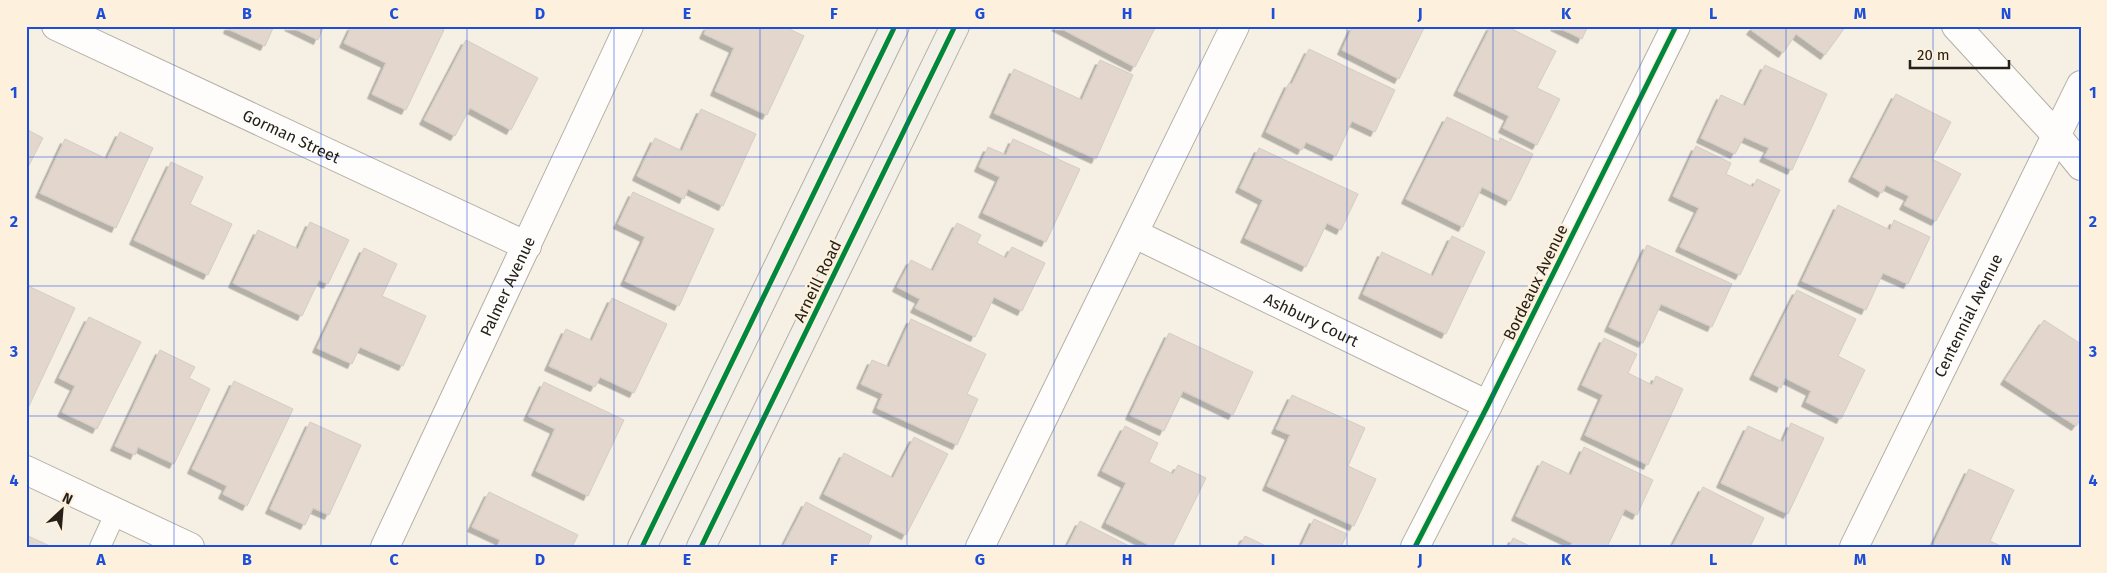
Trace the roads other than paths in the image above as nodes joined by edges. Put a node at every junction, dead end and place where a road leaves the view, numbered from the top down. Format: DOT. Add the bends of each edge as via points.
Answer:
graph roads {
  1 [pos="56,26"];
  2 [pos="629,26"];
  3 [pos="895,26"];
  4 [pos="955,26"];
  5 [pos="1236,26"];
  6 [pos="1676,26"];
  7 [pos="1956,26"];
  8 [pos="2081,85"];
  9 [pos="2056,135"];
  10 [pos="2081,166"];
  11 [pos="1135,234"];
  12 [pos="527,246"];
  13 [pos="1488,405"];
  14 [pos="26,470"];
  15 [pos="116,512"];
  16 [pos="100,547"];
  17 [pos="190,547"];
  18 [pos="385,547"];
  19 [pos="642,547"];
  20 [pos="701,547"];
  21 [pos="980,547"];
  22 [pos="1414,547"];
  23 [pos="1854,547"];
  1 -- 12 [label="street, Gorman Street"];
  2 -- 12 [label="street, Palmer Avenue"];
  3 -- 19 [label="main road"];
  4 -- 20 [label="main road, Arneill Road"];
  5 -- 11 [label="street"];
  6 -- 13 [label="street, Bordeaux Avenue"];
  7 -- 9 [label="street"];
  8 -- 9 [label="street, Centennial Avenue"];
  9 -- 10 [label="street"];
  9 -- 23 [label="street, Centennial Avenue"];
  11 -- 13 [label="street, Ashbury Court"];
  11 -- 21 [label="street"];
  12 -- 18 [label="street, Palmer Avenue"];
  13 -- 22 [label="street, Bordeaux Avenue"];
  14 -- 15 [label="street"];
  15 -- 16 [label="lane"];
  15 -- 17 [label="street"];
}
